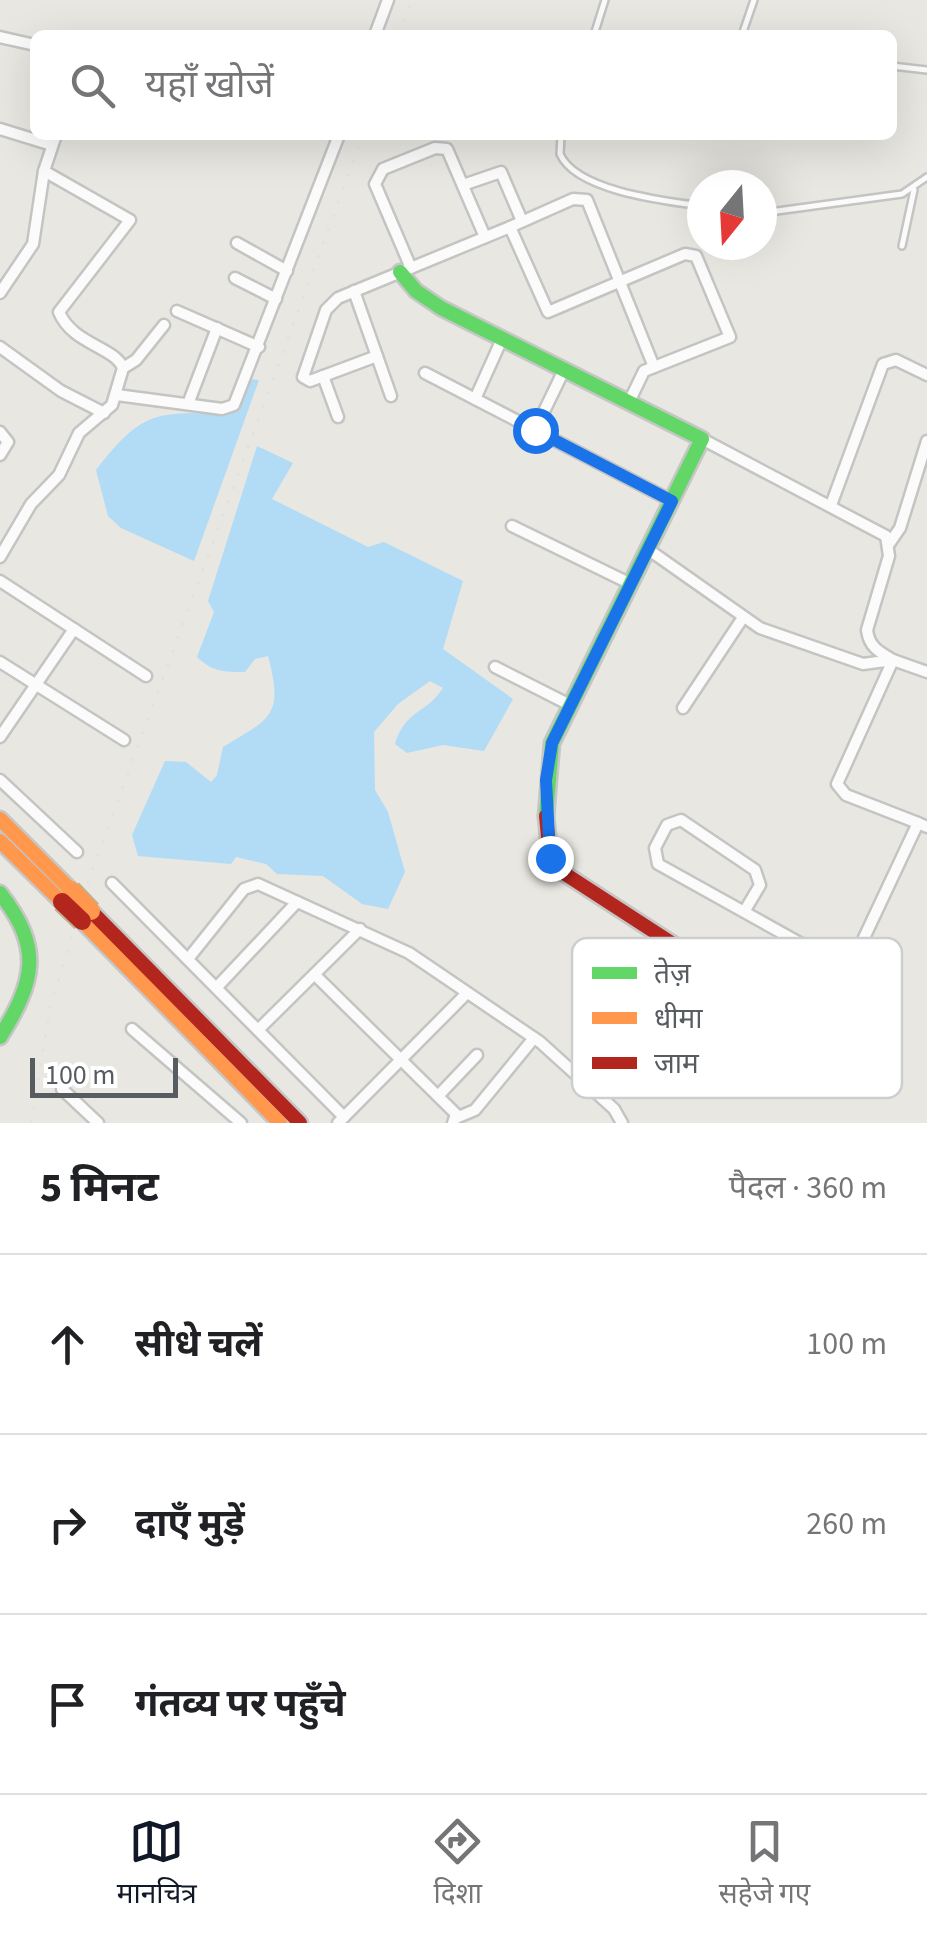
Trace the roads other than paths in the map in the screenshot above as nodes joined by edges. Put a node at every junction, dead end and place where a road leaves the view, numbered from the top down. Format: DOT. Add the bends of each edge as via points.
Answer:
graph roads {
  1 [pos="388,0"];
  2 [pos="606,0"];
  3 [pos="754,0"];
  4 [pos="378,30"];
  5 [pos="596,30"];
  6 [pos="744,30"];
  7 [pos="0,36"];
  8 [pos="30,45"];
  9 [pos="897,67"];
  10 [pos="927,70"];
  11 [pos="0,129"];
  12 [pos="30,135"];
  13 [pos="54,140"];
  14 [pos="336,140"];
  15 [pos="561,140"];
  16 [pos="44,171"];
  17 [pos="927,177"];
  18 [pos="463,184"];
  19 [pos="914,190"];
  20 [pos="687,204"];
  21 [pos="777,211"];
  22 [pos="522,222"];
  23 [pos="510,227"];
  24 [pos="486,237"];
  25 [pos="237,243"];
  26 [pos="902,246"];
  27 [pos="405,270"];
  28 [pos="287,271"];
  29 [pos="235,278"];
  30 [pos="620,282"];
  31 [pos="354,291"];
  32 [pos="0,293"];
  33 [pos="276,299"];
  34 [pos="178,311"];
  35 [pos="164,325"];
  36 [pos="217,328"];
  37 [pos="502,339"];
  38 [pos="0,347"];
  39 [pos="258,347"];
  40 [pos="377,356"];
  41 [pos="654,367"];
  42 [pos="123,368"];
  43 [pos="564,370"];
  44 [pos="425,373"];
  45 [pos="927,375"];
  46 [pos="323,376"];
  47 [pos="117,395"];
  48 [pos="391,396"];
  49 [pos="475,399"];
  50 [pos="629,402"];
  51 [pos="188,404"];
  52 [pos="104,413"];
  53 [pos="338,417"];
  54 [pos="535,430"];
  55 [pos="0,432"];
  56 [pos="702,439"];
  57 [pos="927,441"];
  58 [pos="0,455"];
  59 [pos="672,501"];
  60 [pos="831,505"];
  61 [pos="512,526"];
  62 [pos="889,544"];
  63 [pos="648,550"];
  64 [pos="0,556"];
  65 [pos="0,581"];
  66 [pos="631,584"];
  67 [pos="742,619"];
  68 [pos="74,628"];
  69 [pos="893,660"];
  70 [pos="0,662"];
  71 [pos="496,667"];
  72 [pos="927,672"];
  73 [pos="146,676"];
  74 [pos="36,685"];
  75 [pos="568,704"];
  76 [pos="683,708"];
  77 [pos="0,738"];
  78 [pos="124,740"];
  79 [pos="0,780"];
  80 [pos="0,819"];
  81 [pos="922,825"];
  82 [pos="0,841"];
  83 [pos="77,852"];
  84 [pos="112,883"];
  85 [pos="66,896"];
  86 [pos="1,897"];
  87 [pos="298,902"];
  88 [pos="744,912"];
  89 [pos="86,916"];
  90 [pos="360,929"];
  91 [pos="665,938"];
  92 [pos="791,938"];
  93 [pos="865,938"];
  94 [pos="188,959"];
  95 [pos="316,975"];
  96 [pos="216,987"];
  97 [pos="466,992"];
  98 [pos="132,1029"];
  99 [pos="258,1030"];
  100 [pos="0,1037"];
  101 [pos="534,1038"];
  102 [pos="477,1055"];
  103 [pos="402,1058"];
  104 [pos="572,1072"];
  105 [pos="62,1089"];
  106 [pos="438,1096"];
  107 [pos="602,1098"];
  108 [pos="341,1120"];
  109 [pos="454,1121"];
  110 [pos="98,1123"];
  111 [pos="240,1123"];
  112 [pos="280,1123"];
  113 [pos="300,1123"];
  114 [pos="622,1123"];
  1 -- 4 [label="street"];
  2 -- 5 [label="lane"];
  3 -- 6 [label="lane"];
  7 -- 8 [label="street"];
  9 -- 10 [label="lane"];
  11 -- 12 [label="street"];
  13 -- 16 [label="street"];
  14 -- 28 [label="street"];
  15 -- 20 [label="lane" via="560,154 574,172 634,196"];
  16 -- 32 [label="street" via="34,244"];
  16 -- 42 [label="street" via="130,220 59,312 82,341 114,355"];
  17 -- 19 [label="lane"];
  18 -- 22 [label="street" via="501,172"];
  18 -- 24 [label="street"];
  18 -- 27 [label="street" via="443,147 377,173"];
  19 -- 21 [label="lane"];
  19 -- 26 [label="lane"];
  22 -- 23 [label="street"];
  22 -- 30 [label="street" via="573,199 586,200"];
  23 -- 24 [label="street"];
  23 -- 30 [label="street" via="548,312"];
  24 -- 27 [label="street"];
  25 -- 28 [label="street"];
  27 -- 31 [label="street"];
  27 -- 37 [label="main road" via="416,291"];
  28 -- 33 [label="street"];
  29 -- 33 [label="street"];
  30 -- 41 [label="street"];
  30 -- 41 [label="street" via="685,254 696,256 730,331 725,341"];
  31 -- 40 [label="street"];
  31 -- 46 [label="street" via="330,303 302,377"];
  33 -- 39 [label="street"];
  34 -- 36 [label="street"];
  35 -- 42 [label="street"];
  36 -- 39 [label="street"];
  36 -- 51 [label="street"];
  37 -- 43 [label="main road"];
  37 -- 49 [label="street"];
  38 -- 52 [label="street"];
  39 -- 51 [label="street" via="234,405"];
  40 -- 46 [label="street"];
  40 -- 48 [label="street"];
  41 -- 50 [label="street" via="641,374"];
  42 -- 47 [label="street"];
  43 -- 50 [label="main road"];
  43 -- 54 [label="street"];
  44 -- 49 [label="street"];
  45 -- 60 [label="street" via="896,360 883,364"];
  46 -- 53 [label="street"];
  47 -- 51 [label="street"];
  47 -- 52 [label="street"];
  49 -- 54 [label="street"];
  50 -- 56 [label="main road"];
  52 -- 64 [label="street" via="79,433 58,475 31,504"];
  54 -- 59 [label="street"];
  55 -- 58 [label="street" via="8,442"];
  56 -- 59 [label="main road"];
  56 -- 60 [label="street"];
  57 -- 62 [label="street"];
  59 -- 63 [label="main road"];
  60 -- 62 [label="street" via="875,528"];
  61 -- 66 [label="street"];
  62 -- 69 [label="street" via="867,630 876,651"];
  63 -- 66 [label="main road"];
  63 -- 67 [label="street"];
  65 -- 68 [label="street"];
  66 -- 75 [label="main road"];
  67 -- 69 [label="street" via="863,664"];
  67 -- 76 [label="street"];
  68 -- 73 [label="street"];
  68 -- 74 [label="street"];
  69 -- 72 [label="street"];
  69 -- 81 [label="street" via="837,784 846,795"];
  70 -- 74 [label="street"];
  71 -- 75 [label="street"];
  74 -- 77 [label="street"];
  74 -- 78 [label="street"];
  75 -- 91 [label="main road" via="546,780 554,864"];
  79 -- 83 [label="street"];
  80 -- 85 [label="main road"];
  81 -- 93 [label="street"];
  82 -- 85 [label="main road"];
  84 -- 94 [label="street"];
  85 -- 89 [label="main road, bridge"];
  86 -- 100 [label="main road" via="27,928 34,959"];
  87 -- 90 [label="street"];
  87 -- 94 [label="street" via="250,886"];
  87 -- 96 [label="street"];
  88 -- 88 [label="street" via="658,864 655,848 667,825 682,820 756,870 760,885"];
  88 -- 92 [label="street"];
  89 -- 112 [label="main road"];
  89 -- 113 [label="main road"];
  90 -- 95 [label="street"];
  90 -- 97 [label="street"];
  94 -- 96 [label="street"];
  95 -- 99 [label="street"];
  95 -- 103 [label="street"];
  96 -- 99 [label="street"];
  97 -- 101 [label="street"];
  97 -- 103 [label="street"];
  98 -- 111 [label="street"];
  99 -- 108 [label="street"];
  101 -- 104 [label="street"];
  101 -- 109 [label="street" via="475,1110"];
  102 -- 106 [label="street"];
  103 -- 106 [label="street"];
  103 -- 108 [label="street"];
  105 -- 110 [label="street"];
  106 -- 109 [label="street"];
  107 -- 114 [label="street"];
}
